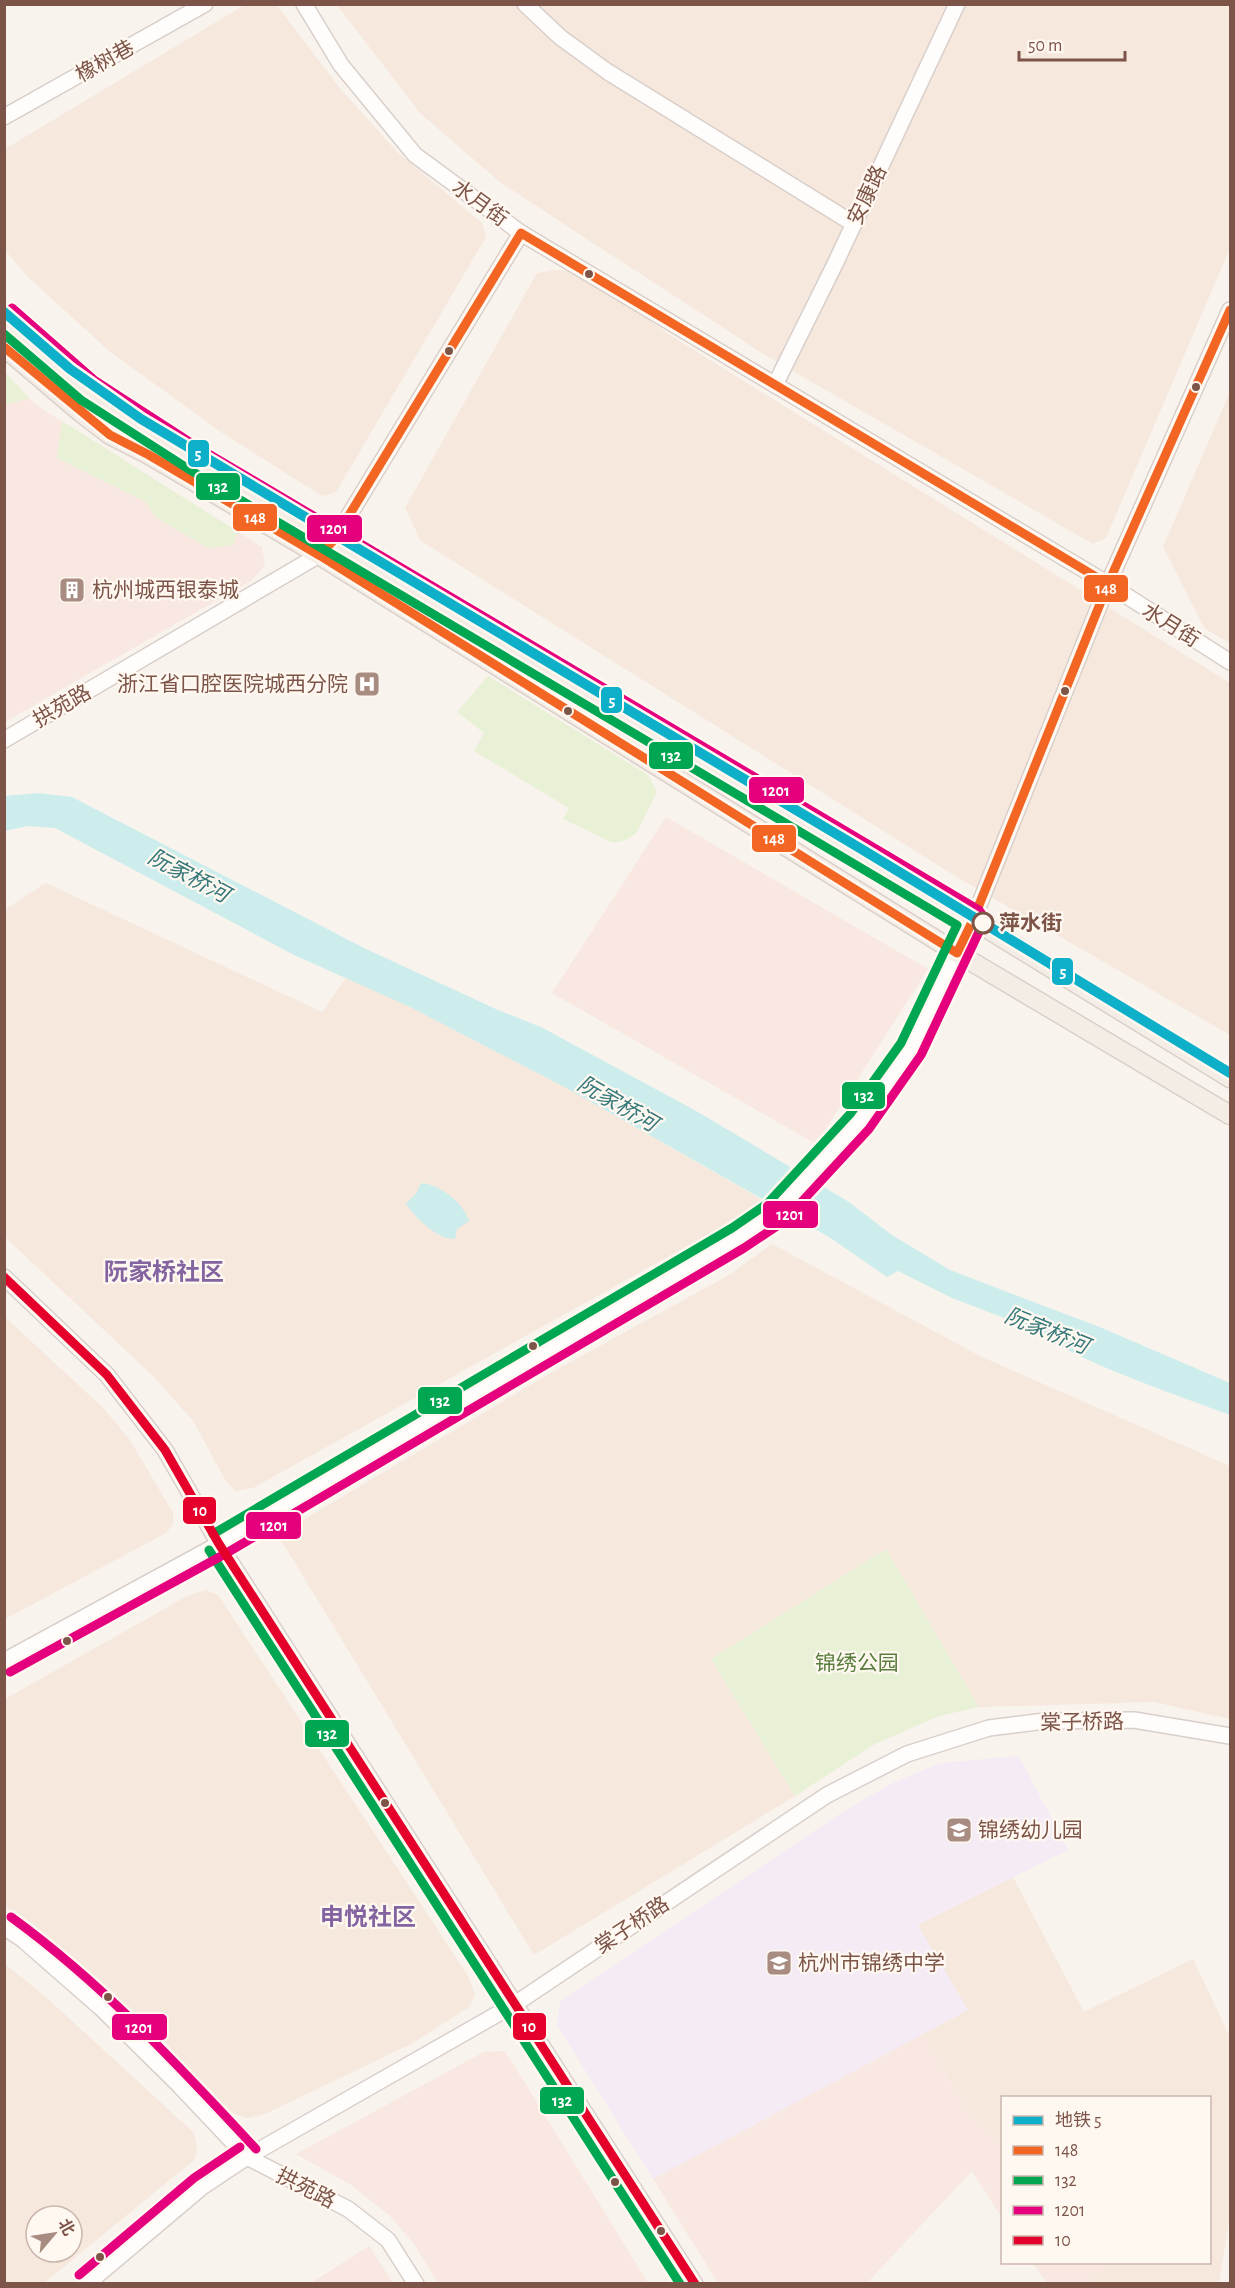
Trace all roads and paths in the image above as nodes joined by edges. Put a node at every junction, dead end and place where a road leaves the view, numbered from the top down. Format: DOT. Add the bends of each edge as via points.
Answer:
graph roads {
  1 [pos="205,4"];
  2 [pos="304,4"];
  3 [pos="525,4"];
  4 [pos="957,4"];
  5 [pos="4,117"];
  6 [pos="854,224"];
  7 [pos="521,233"];
  8 [pos="1230,310"];
  9 [pos="4,317"];
  10 [pos="4,346"];
  11 [pos="775,385"];
  12 [pos="334,540"];
  13 [pos="319,555"];
  14 [pos="1108,584"];
  15 [pos="1230,662"];
  16 [pos="4,740"];
  17 [pos="973,920"];
  18 [pos="957,952"];
  19 [pos="1230,1078"];
  20 [pos="1230,1115"];
  21 [pos="4,1277"];
  22 [pos="219,1544"];
  23 [pos="4,1661"];
  24 [pos="1230,1736"];
  25 [pos="4,1927"];
  26 [pos="515,2004"];
  27 [pos="247,2157"];
  28 [pos="87,2283"];
  29 [pos="416,2283"];
  30 [pos="694,2283"];
  1 -- 5 [label="street, 橡树巷"];
  2 -- 7 [label="street, 水月街" via="341,65 415,155"];
  3 -- 6 [label="street" via="560,37 608,72"];
  4 -- 6 [label="street, 安康路"];
  6 -- 11 [label="street, 安康路"];
  7 -- 11 [label="street, 水月街"];
  7 -- 12 [label="street, 拱苑路"];
  8 -- 14 [label="street"];
  9 -- 12 [label="main road" via="87,390 196,460"];
  10 -- 13 [label="main road" via="110,435"];
  11 -- 14 [label="street, 水月街"];
  12 -- 13 [label="street, 拱苑路"];
  12 -- 17 [label="main road"];
  13 -- 16 [label="street, 拱苑路"];
  13 -- 18 [label="main road"];
  14 -- 15 [label="street, 水月街"];
  14 -- 17 [label="street"];
  17 -- 18 [label="street"];
  17 -- 19 [label="main road"];
  18 -- 20 [label="main road"];
  18 -- 22 [label="street" via="911,1049 859,1122 775,1213"];
  21 -- 22 [label="street" via="106,1375 165,1450"];
  22 -- 23 [label="street"];
  22 -- 26 [label="street"];
  24 -- 26 [label="street, 棠子桥路" via="1134,1720 1045,1721 989,1728 907,1754 828,1795"];
  25 -- 27 [label="street, 拱苑路" via="101,2008"];
  26 -- 27 [label="street, 棠子桥路"];
  26 -- 30 [label="street"];
  27 -- 28 [label="street, 棠子桥路" via="202,2187"];
  27 -- 29 [label="street, 拱苑路" via="348,2209 388,2240"];
}
